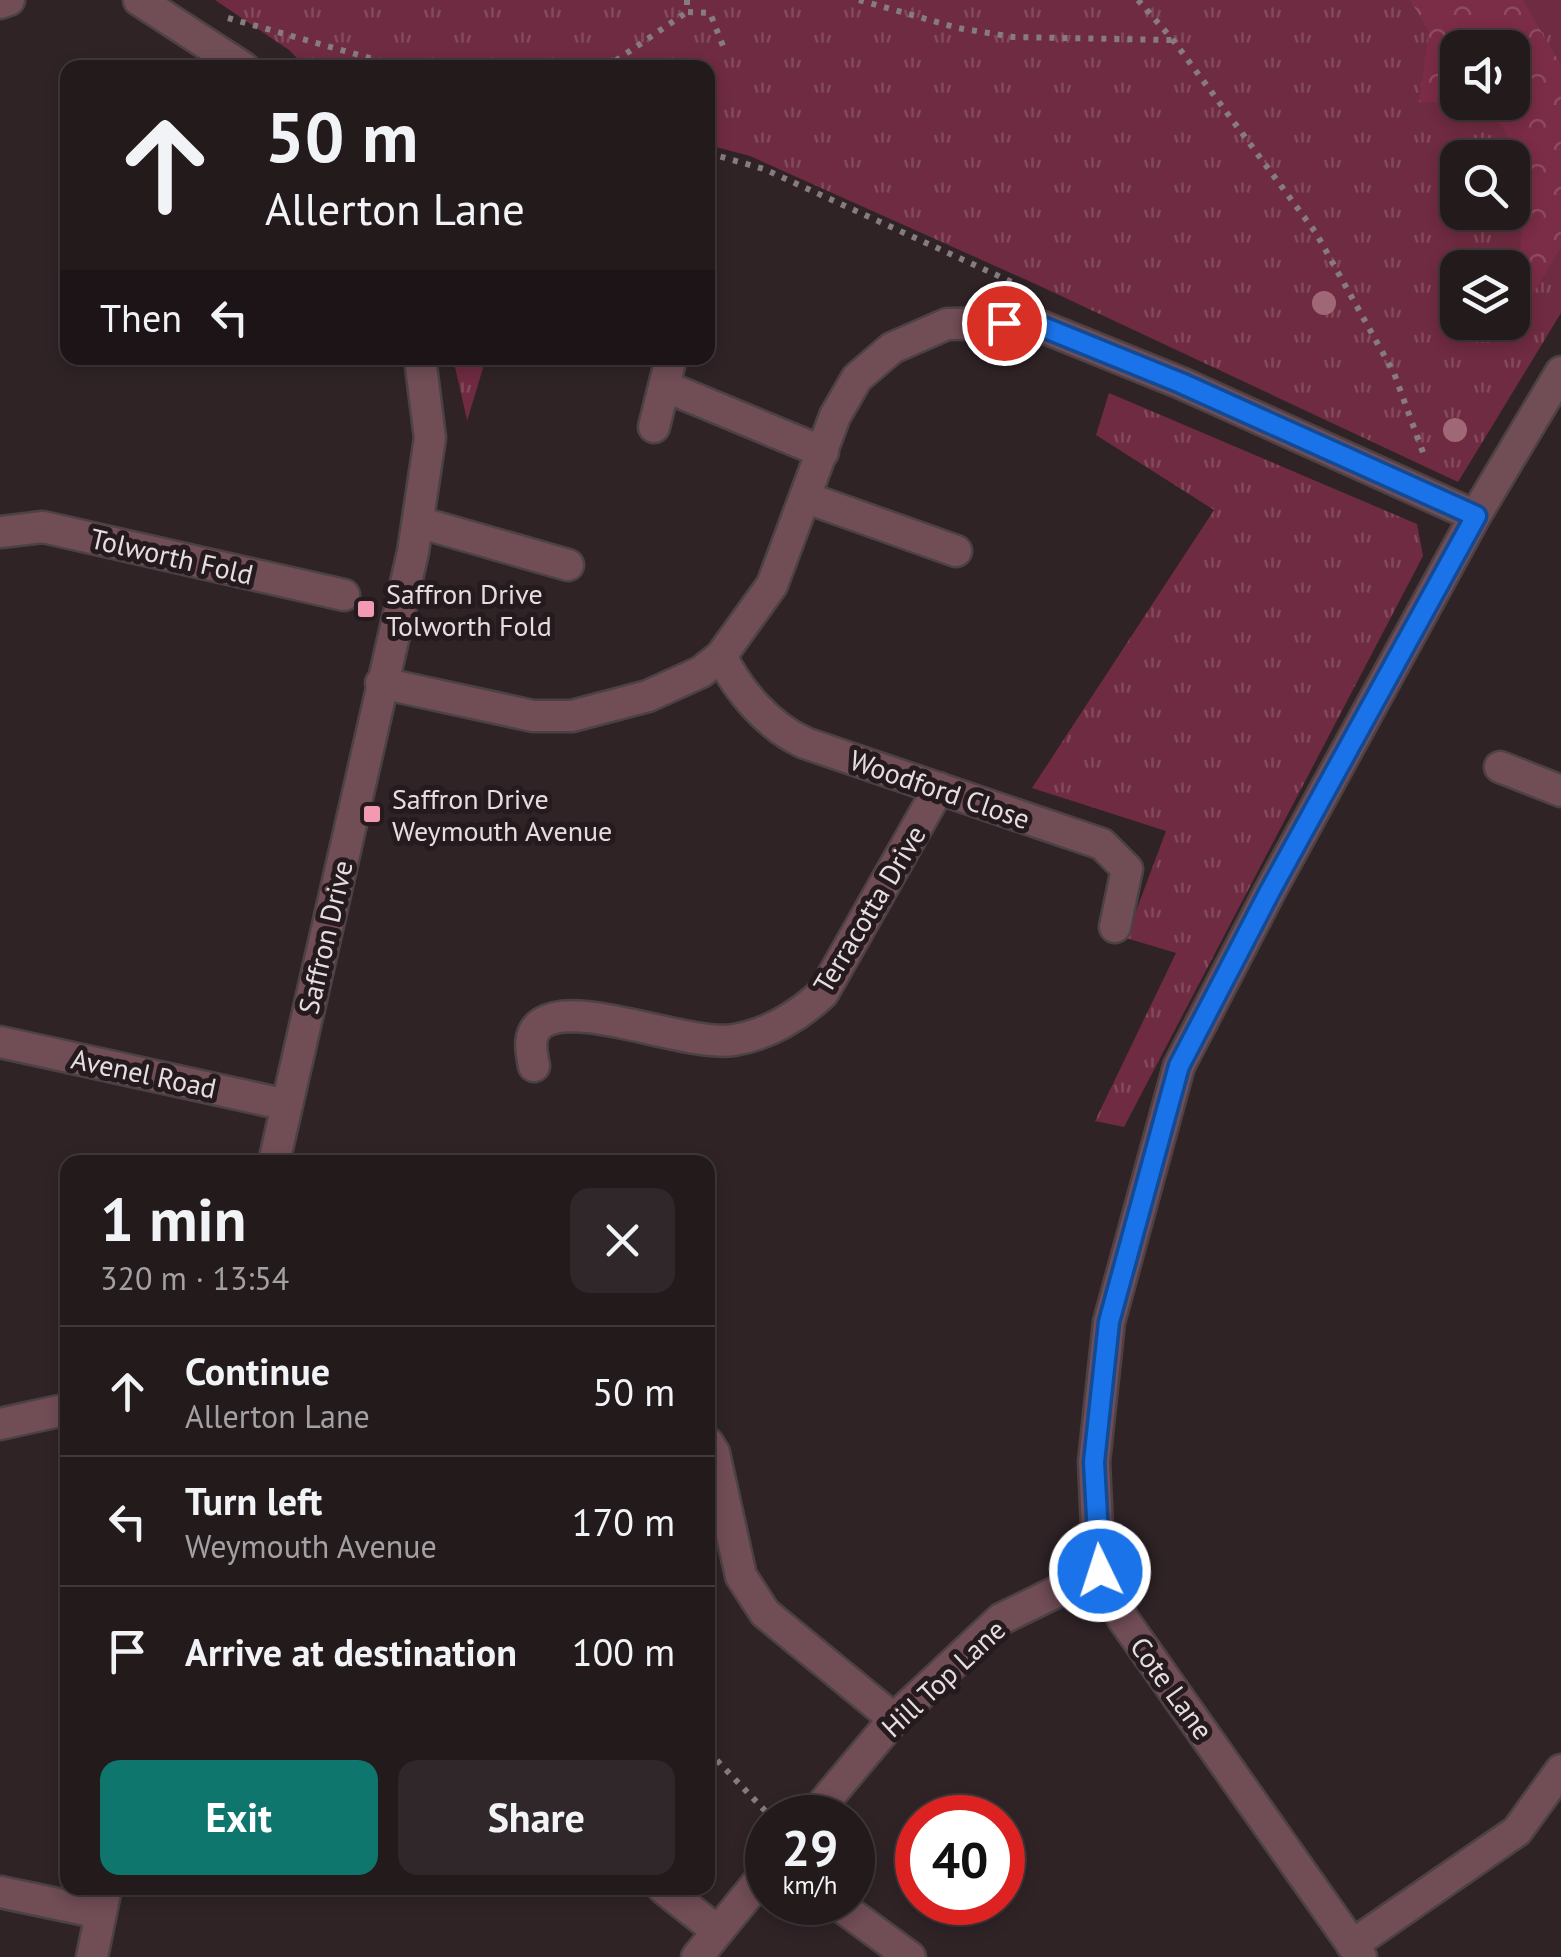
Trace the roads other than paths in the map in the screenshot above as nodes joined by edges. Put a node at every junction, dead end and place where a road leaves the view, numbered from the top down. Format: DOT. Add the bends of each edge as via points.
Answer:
graph roads {
  1 [pos="8,0"];
  2 [pos="138,0"];
  3 [pos="0,3"];
  4 [pos="232,60"];
  5 [pos="421,365"];
  6 [pos="668,372"];
  7 [pos="1561,372"];
  8 [pos="1550,415"];
  9 [pos="654,427"];
  10 [pos="823,452"];
  11 [pos="806,498"];
  12 [pos="1476,516"];
  13 [pos="418,522"];
  14 [pos="0,532"];
  15 [pos="956,551"];
  16 [pos="568,564"];
  17 [pos="344,595"];
  18 [pos="721,656"];
  19 [pos="381,684"];
  20 [pos="1500,767"];
  21 [pos="939,788"];
  22 [pos="1561,791"];
  23 [pos="1115,927"];
  24 [pos="0,1042"];
  25 [pos="534,1066"];
  26 [pos="287,1105"];
  27 [pos="276,1155"];
  28 [pos="60,1411"];
  29 [pos="0,1424"];
  30 [pos="715,1458"];
  31 [pos="1100,1571"];
  32 [pos="894,1718"];
  33 [pos="1561,1770"];
  34 [pos="830,1795"];
  35 [pos="0,1892"];
  36 [pos="672,1895"];
  37 [pos="745,1897"];
  38 [pos="103,1900"];
  39 [pos="866,1925"];
  40 [pos="716,1930"];
  41 [pos="1357,1951"];
  42 [pos="92,1957"];
  43 [pos="697,1957"];
  44 [pos="910,1957"];
  1 -- 3 [label="street"];
  2 -- 4 [label="street"];
  5 -- 13 [label="street, Saffron Drive" via="430,438"];
  6 -- 9 [label="street"];
  6 -- 10 [label="street"];
  7 -- 8 [label="street, Cote Lane"];
  8 -- 12 [label="street, Cote Lane"];
  10 -- 11 [label="street"];
  10 -- 12 [label="street" via="857,378 892,348 947,324 1033,323"];
  11 -- 15 [label="street"];
  11 -- 18 [label="street" via="772,585"];
  12 -- 31 [label="street, Cote Lane" via="1179,1066 1109,1322 1094,1462"];
  13 -- 16 [label="street"];
  13 -- 19 [label="street, Saffron Drive"];
  14 -- 17 [label="street, Tolworth Fold" via="44,526"];
  18 -- 19 [label="street" via="648,696 572,716 533,716"];
  18 -- 21 [label="street, Woodford Close" via="780,731"];
  19 -- 26 [label="street, Saffron Drive"];
  20 -- 22 [label="street"];
  21 -- 23 [label="street, Woodford Close" via="1102,844 1127,869"];
  21 -- 25 [label="street, Terracotta Drive" via="806,1010 734,1040 602,1019 544,1021 533,1032"];
  24 -- 26 [label="street, Avenel Road"];
  26 -- 27 [label="street, Saffron Drive"];
  28 -- 29 [label="street"];
  30 -- 32 [label="street" via="741,1576 765,1613"];
  31 -- 32 [label="street, Hill Top Lane" via="1000,1619"];
  31 -- 41 [label="street, Cote Lane" via="1123,1620"];
  32 -- 34 [label="street, Hill Top Lane"];
  33 -- 41 [label="street" via="1517,1831"];
  35 -- 38 [label="street"];
  36 -- 40 [label="street"];
  37 -- 40 [label="street"];
  38 -- 42 [label="street"];
  39 -- 44 [label="street"];
  40 -- 43 [label="street"];
}
